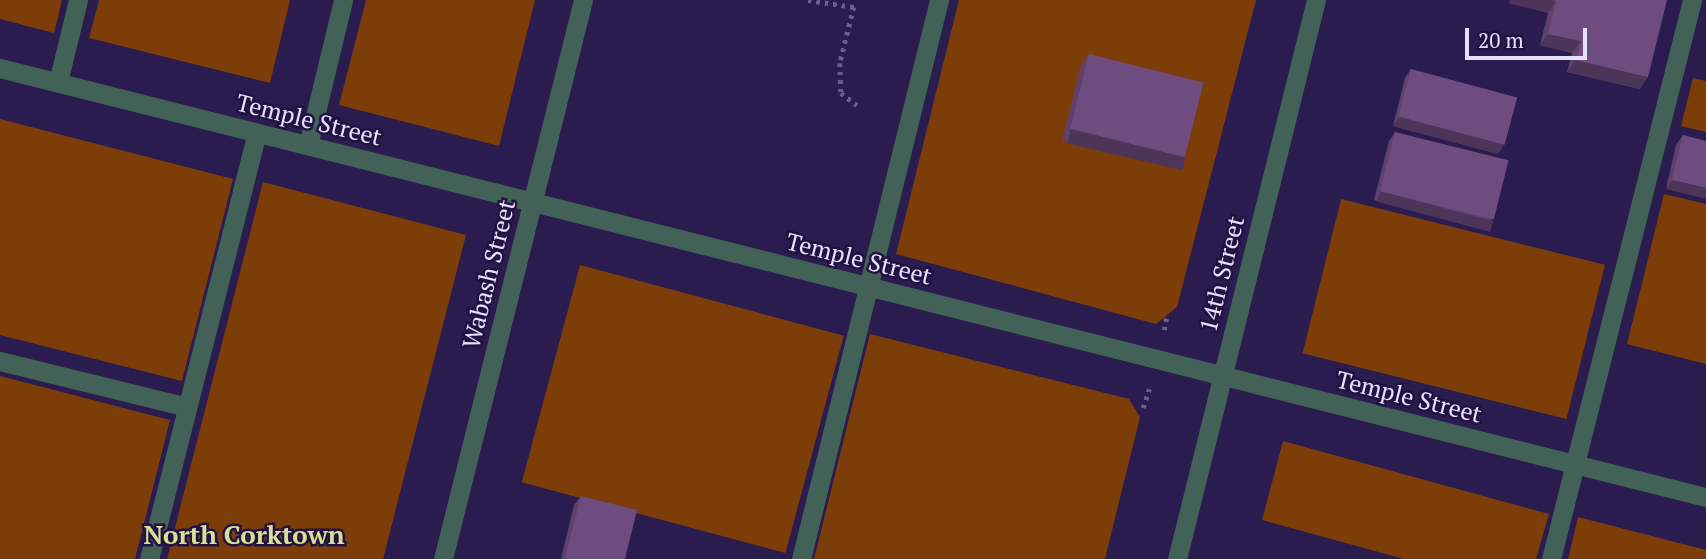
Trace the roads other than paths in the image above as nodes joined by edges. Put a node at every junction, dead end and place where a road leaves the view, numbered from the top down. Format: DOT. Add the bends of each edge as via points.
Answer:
graph roads {
  1 [pos="78,0"];
  2 [pos="343,0"];
  3 [pos="583,0"];
  4 [pos="939,0"];
  5 [pos="1316,0"];
  6 [pos="1692,0"];
  7 [pos="0,68"];
  8 [pos="58,82"];
  9 [pos="257,133"];
  10 [pos="308,145"];
  11 [pos="532,202"];
  12 [pos="868,286"];
  13 [pos="0,361"];
  14 [pos="1222,376"];
  15 [pos="187,407"];
  16 [pos="1575,464"];
  17 [pos="1706,498"];
  18 [pos="149,559"];
  19 [pos="443,559"];
  20 [pos="802,559"];
  21 [pos="1177,559"];
  22 [pos="1551,559"];
  1 -- 8 [label="street"];
  2 -- 10 [label="street"];
  3 -- 11 [label="street, Wabash Street"];
  4 -- 12 [label="street"];
  5 -- 14 [label="street, 14th Street"];
  6 -- 16 [label="street"];
  7 -- 8 [label="street, Temple Street"];
  8 -- 9 [label="street, Temple Street"];
  9 -- 10 [label="street, Temple Street"];
  9 -- 15 [label="street"];
  10 -- 11 [label="street, Temple Street"];
  11 -- 12 [label="street, Temple Street"];
  11 -- 19 [label="street, Wabash Street"];
  12 -- 14 [label="street, Temple Street"];
  12 -- 20 [label="street"];
  13 -- 15 [label="street"];
  14 -- 16 [label="street, Temple Street"];
  14 -- 21 [label="street, 14th Street"];
  15 -- 18 [label="street"];
  16 -- 17 [label="street, Temple Street"];
  16 -- 22 [label="street"];
}
